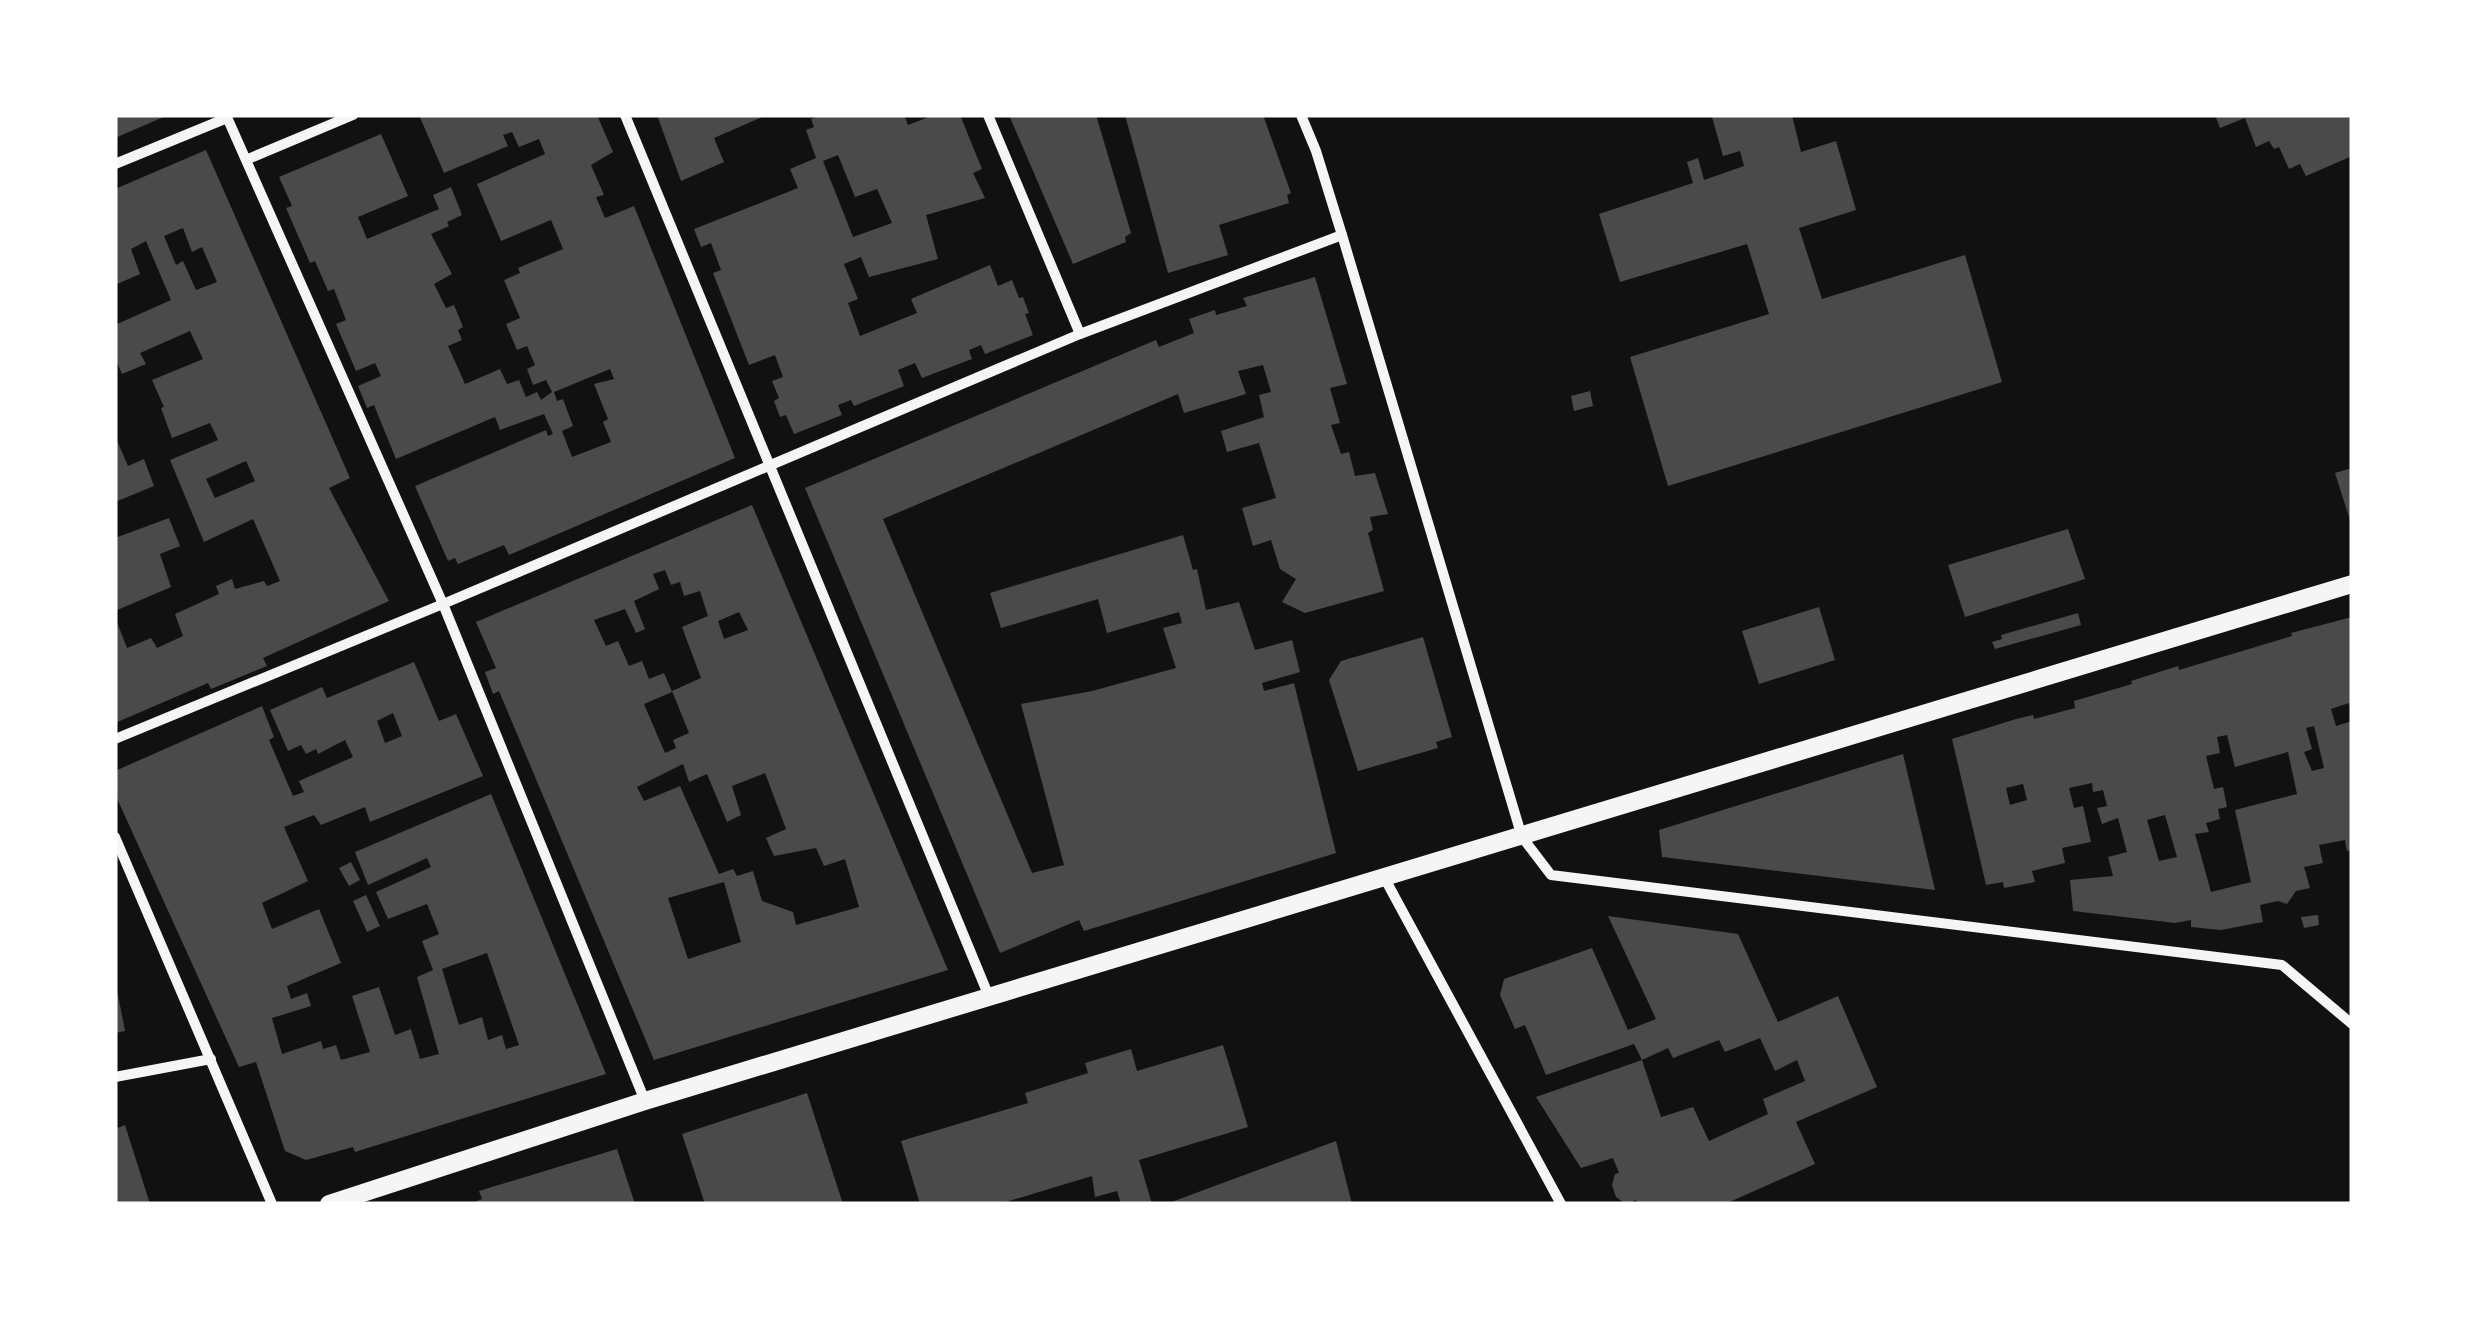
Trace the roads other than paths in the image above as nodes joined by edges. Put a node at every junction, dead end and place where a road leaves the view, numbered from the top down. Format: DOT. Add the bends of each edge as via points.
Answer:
graph roads {
  1 [pos="353,115"];
  2 [pos="625,115"];
  3 [pos="988,115"];
  4 [pos="1301,115"];
  5 [pos="226,116"];
  6 [pos="248,159"];
  7 [pos="115,164"];
  8 [pos="1342,235"];
  9 [pos="1080,334"];
  10 [pos="767,466"];
  11 [pos="2352,584"];
  12 [pos="443,604"];
  13 [pos="115,739"];
  14 [pos="115,837"];
  15 [pos="1522,837"];
  16 [pos="1385,879"];
  17 [pos="990,999"];
  18 [pos="2352,1024"];
  19 [pos="212,1059"];
  20 [pos="115,1077"];
  21 [pos="645,1101"];
  22 [pos="272,1204"];
  23 [pos="329,1204"];
  24 [pos="1561,1204"];
  1 -- 6 [label="street"];
  2 -- 10 [label="street"];
  3 -- 9 [label="street"];
  4 -- 8 [label="street"];
  5 -- 6 [label="street"];
  5 -- 7 [label="street"];
  6 -- 12 [label="street"];
  8 -- 9 [label="street"];
  8 -- 15 [label="street"];
  9 -- 10 [label="street"];
  10 -- 12 [label="street"];
  10 -- 17 [label="street"];
  11 -- 15 [label="street"];
  12 -- 13 [label="street"];
  12 -- 21 [label="street"];
  14 -- 19 [label="street"];
  15 -- 16 [label="street"];
  15 -- 18 [label="street" via="1552,875 2282,964"];
  16 -- 17 [label="street"];
  16 -- 24 [label="street"];
  17 -- 21 [label="street"];
  19 -- 20 [label="street"];
  19 -- 22 [label="street"];
  21 -- 23 [label="street"];
}
